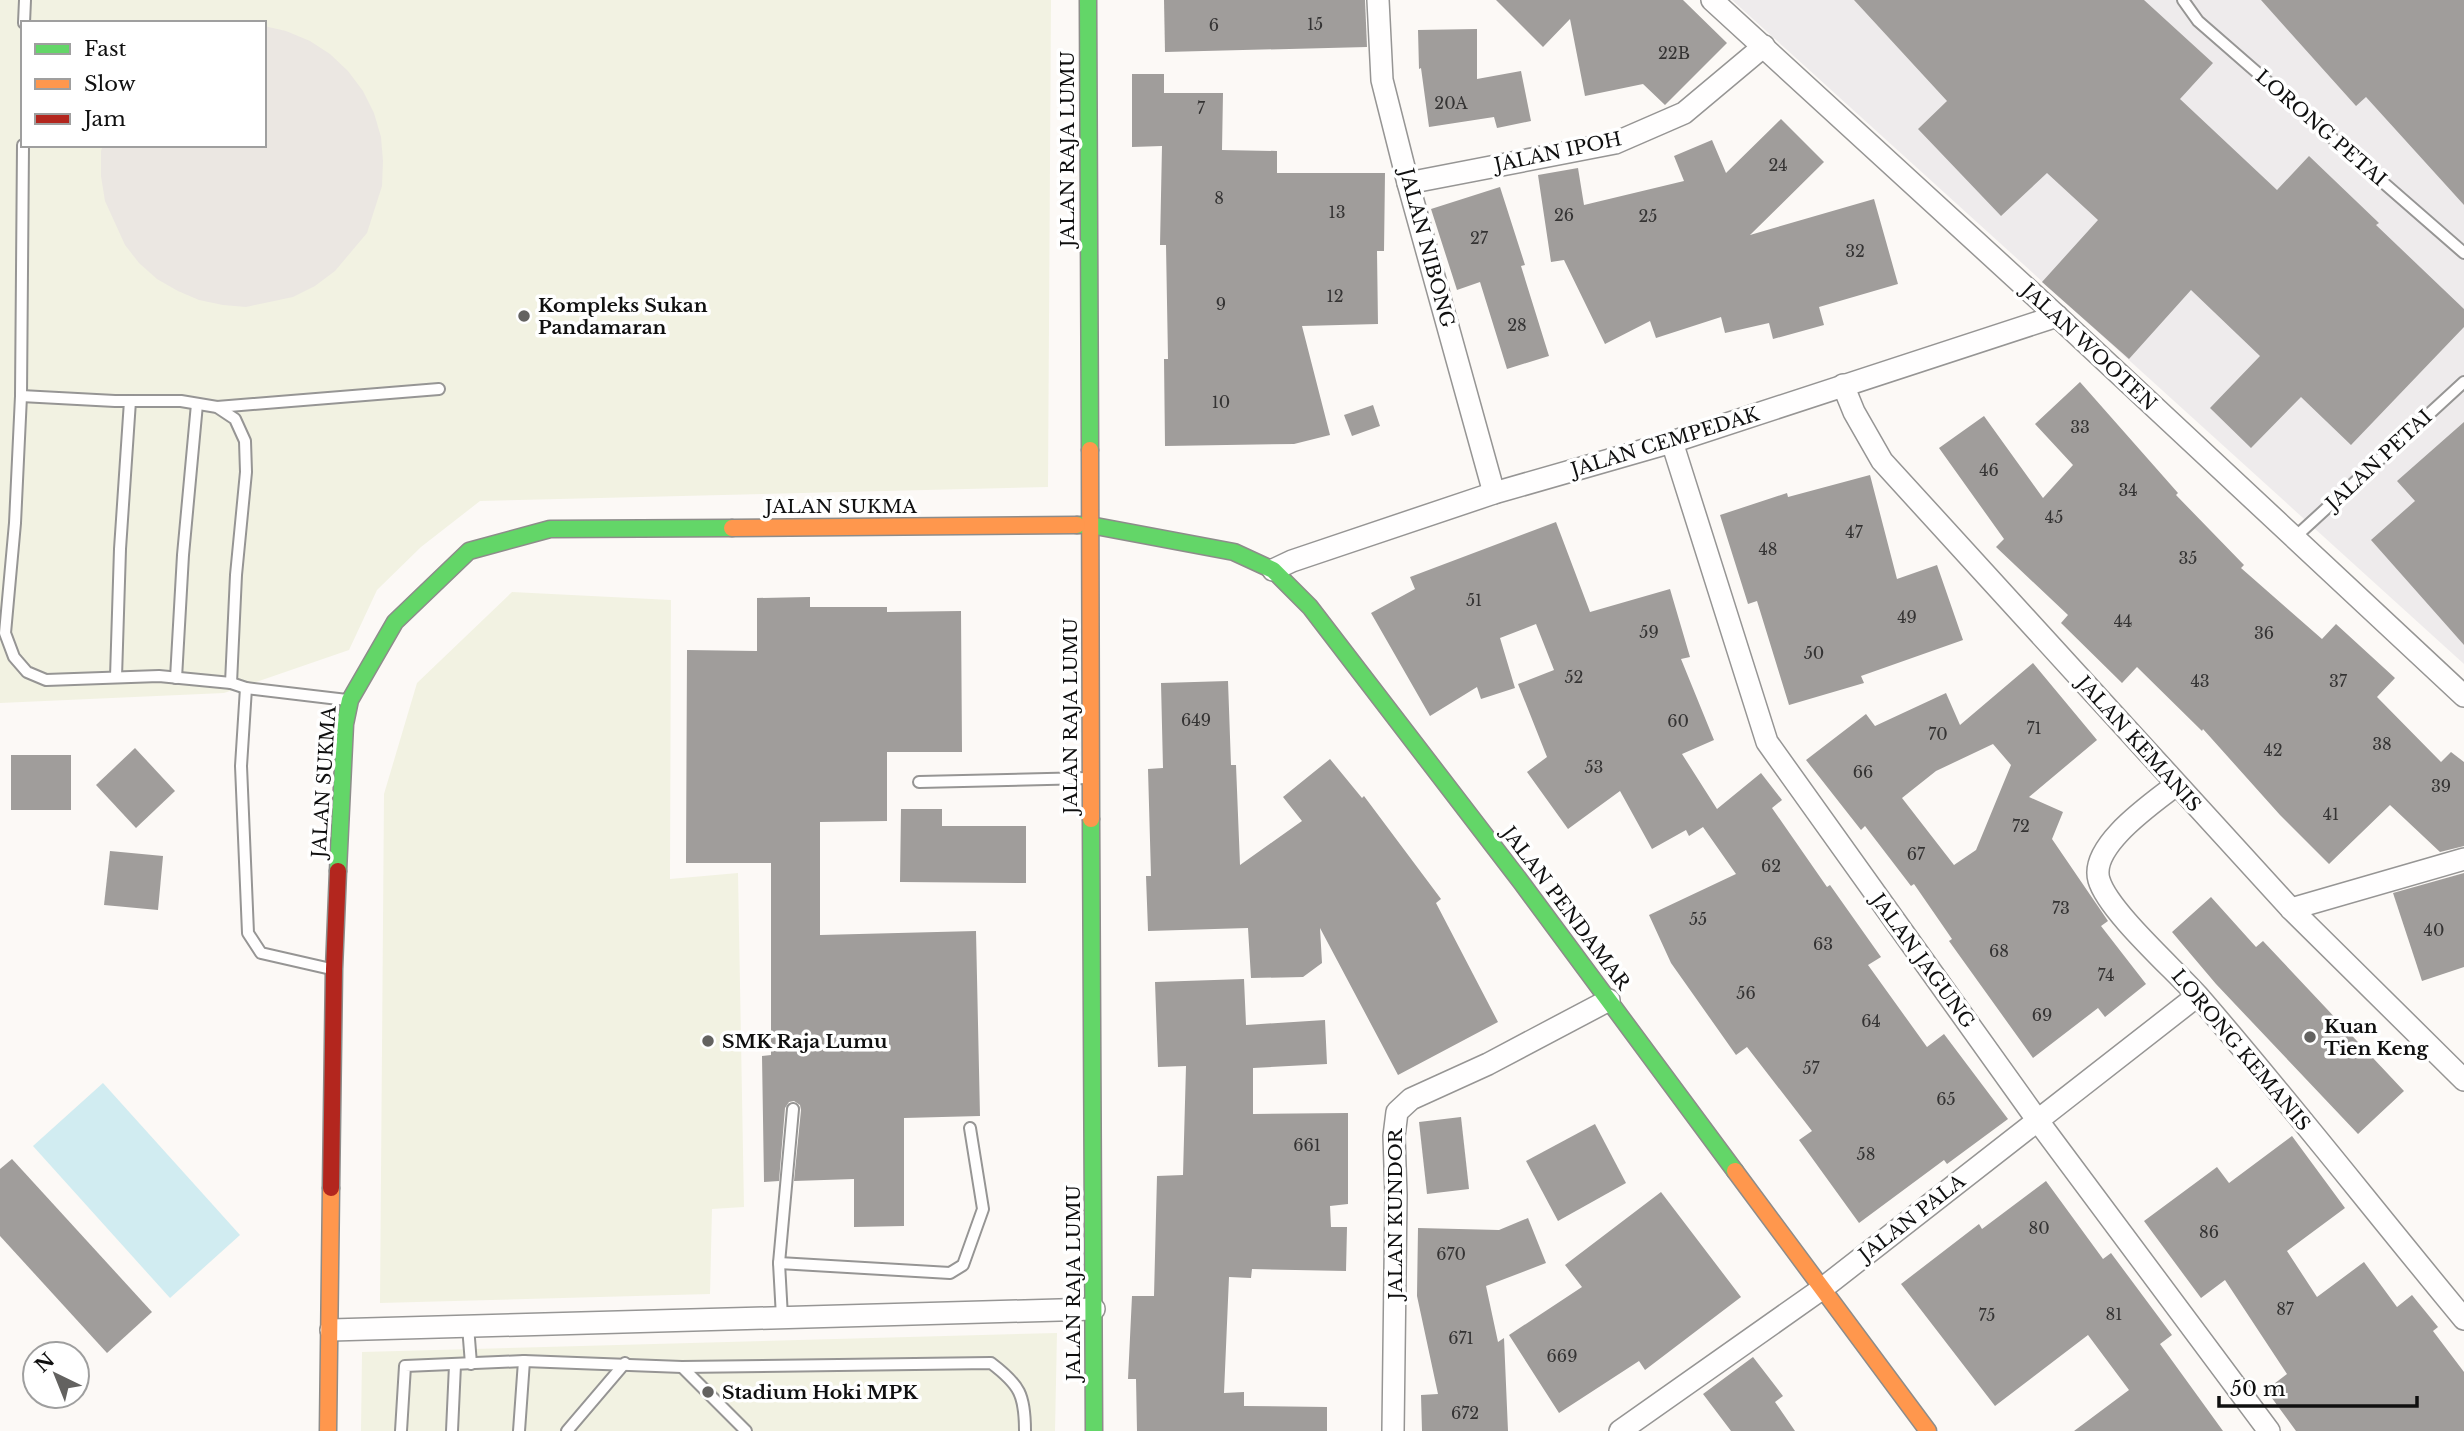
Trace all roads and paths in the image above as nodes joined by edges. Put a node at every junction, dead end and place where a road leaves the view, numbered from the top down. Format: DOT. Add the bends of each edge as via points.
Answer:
graph roads {
  1 [pos="24,0"];
  2 [pos="1088,0"];
  3 [pos="1378,0"];
  4 [pos="1712,0"];
  5 [pos="2183,0"];
  6 [pos="24,21"];
  7 [pos="1764,46"];
  8 [pos="23,147"];
  9 [pos="1408,183"];
  10 [pos="2464,253"];
  11 [pos="2057,316"];
  12 [pos="2464,382"];
  13 [pos="1843,385"];
  14 [pos="439,389"];
  15 [pos="21,396"];
  16 [pos="130,401"];
  17 [pos="197,404"];
  18 [pos="217,407"];
  19 [pos="1672,442"];
  20 [pos="1494,493"];
  21 [pos="1090,525"];
  22 [pos="2293,539"];
  23 [pos="1273,570"];
  24 [pos="116,677"];
  25 [pos="176,678"];
  26 [pos="231,683"];
  27 [pos="246,688"];
  28 [pos="2464,696"];
  29 [pos="350,700"];
  30 [pos="1091,778"];
  31 [pos="919,782"];
  32 [pos="2176,785"];
  33 [pos="2464,859"];
  34 [pos="2291,909"];
  35 [pos="334,969"];
  36 [pos="2197,996"];
  37 [pos="1609,1000"];
  38 [pos="2464,1080"];
  39 [pos="793,1110"];
  40 [pos="2038,1121"];
  41 [pos="970,1128"];
  42 [pos="779,1263"];
  43 [pos="1823,1288"];
  44 [pos="1094,1309"];
  45 [pos="782,1317"];
  46 [pos="2464,1319"];
  47 [pos="468,1326"];
  48 [pos="331,1330"];
  49 [pos="524,1362"];
  50 [pos="625,1363"];
  51 [pos="471,1364"];
  52 [pos="455,1365"];
  53 [pos="682,1367"];
  54 [pos="328,1431"];
  55 [pos="401,1431"];
  56 [pos="453,1431"];
  57 [pos="519,1431"];
  58 [pos="567,1431"];
  59 [pos="746,1431"];
  60 [pos="1025,1431"];
  61 [pos="1094,1431"];
  62 [pos="1393,1431"];
  63 [pos="1620,1431"];
  64 [pos="1928,1431"];
  65 [pos="2269,1431"];
  1 -- 6 [label="lane"];
  2 -- 21 [label="street, JALAN RAJA LUMU"];
  3 -- 9 [label="street, JALAN NIBONG" via="1382,80"];
  4 -- 7 [label="street, JALAN WOOTEN"];
  5 -- 10 [label="lane, LORONG PETAI" via="2197,21"];
  7 -- 9 [label="street, JALAN IPOH" via="1684,113 1615,143"];
  7 -- 11 [label="street, JALAN WOOTEN"];
  8 -- 15 [label="lane"];
  9 -- 20 [label="street, JALAN NIBONG"];
  11 -- 13 [label="street, JALAN CEMPEDAK"];
  11 -- 22 [label="street, JALAN WOOTEN"];
  12 -- 22 [label="lane, JALAN PETAI"];
  13 -- 19 [label="street, JALAN CEMPEDAK"];
  13 -- 32 [label="street, JALAN KEMANIS" via="1882,461"];
  14 -- 18 [label="lane"];
  15 -- 16 [label="lane"];
  15 -- 24 [label="lane" via="5,633 14,657 27,672 46,680"];
  16 -- 17 [label="lane"];
  16 -- 24 [label="lane"];
  17 -- 18 [label="lane"];
  17 -- 25 [label="lane"];
  18 -- 26 [label="lane" via="235,419 245,441"];
  19 -- 20 [label="street, JALAN CEMPEDAK"];
  19 -- 40 [label="street, JALAN JAGUNG" via="1767,742"];
  20 -- 23 [label="street, JALAN CEMPEDAK"];
  21 -- 23 [label="street, JALAN PENDAMAR" via="1234,552"];
  21 -- 29 [label="street, JALAN SUKMA" via="550,529 469,551 395,622"];
  21 -- 30 [label="street, JALAN RAJA LUMU"];
  22 -- 28 [label="street, JALAN WOOTEN"];
  23 -- 37 [label="street, JALAN PENDAMAR" via="1339,643"];
  24 -- 25 [label="lane"];
  25 -- 26 [label="lane"];
  26 -- 27 [label="lane"];
  27 -- 29 [label="lane"];
  27 -- 35 [label="lane" via="241,766 248,933 261,953"];
  29 -- 35 [label="street, JALAN SUKMA" via="345,724"];
  30 -- 31 [label="lane"];
  30 -- 44 [label="street, JALAN RAJA LUMU"];
  32 -- 34 [label="street, JALAN KEMANIS"];
  32 -- 36 [label="street, LORONG KEMANIS" via="2120,830 2100,862 2098,878 2113,905"];
  33 -- 34 [label="street"];
  34 -- 38 [label="street, JALAN KEMANIS"];
  35 -- 48 [label="street, JALAN SUKMA"];
  36 -- 40 [label="street, JALAN PALA"];
  36 -- 46 [label="street, LORONG KEMANIS"];
  37 -- 43 [label="street, JALAN PENDAMAR"];
  37 -- 62 [label="street, JALAN KUNDOR" via="1411,1099 1397,1112"];
  39 -- 42 [label="lane"];
  40 -- 43 [label="street, JALAN PALA"];
  40 -- 65 [label="street, JALAN JAGUNG"];
  41 -- 42 [label="lane" via="982,1209 963,1265 950,1273"];
  42 -- 45 [label="lane"];
  43 -- 63 [label="street, JALAN PALA"];
  43 -- 64 [label="street, JALAN PENDAMAR"];
  44 -- 45 [label="street"];
  44 -- 61 [label="street, JALAN RAJA LUMU"];
  45 -- 47 [label="street"];
  47 -- 48 [label="street"];
  47 -- 51 [label="lane"];
  48 -- 54 [label="street, JALAN SUKMA"];
  49 -- 50 [label="lane"];
  49 -- 51 [label="lane"];
  49 -- 57 [label="lane"];
  50 -- 53 [label="lane"];
  50 -- 58 [label="lane"];
  51 -- 52 [label="lane"];
  52 -- 55 [label="lane" via="405,1366"];
  52 -- 56 [label="lane"];
  53 -- 59 [label="lane"];
  53 -- 60 [label="lane" via="991,1363 1009,1377 1025,1404"];
}
